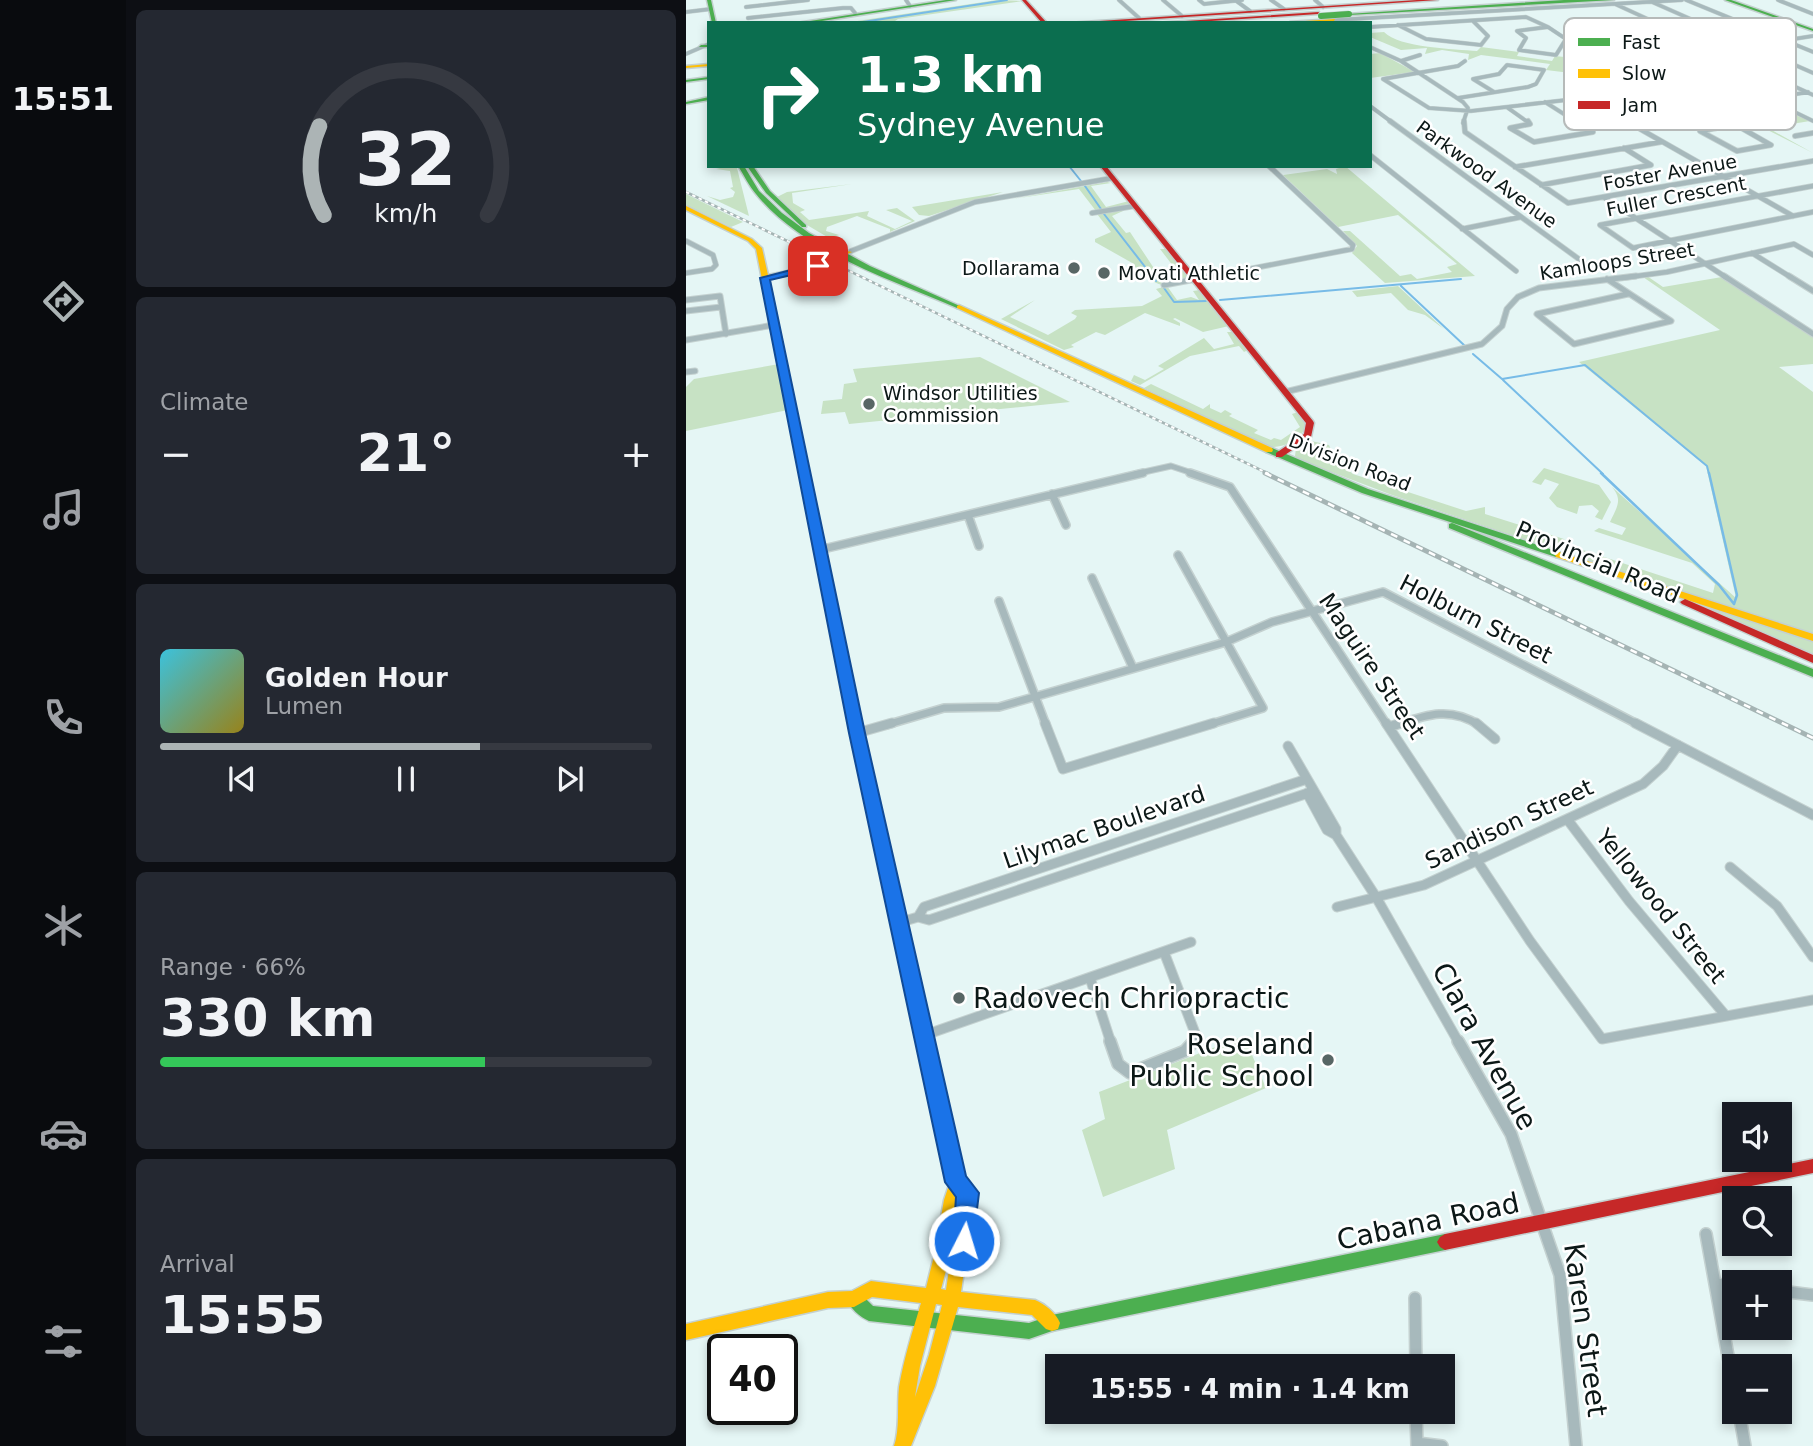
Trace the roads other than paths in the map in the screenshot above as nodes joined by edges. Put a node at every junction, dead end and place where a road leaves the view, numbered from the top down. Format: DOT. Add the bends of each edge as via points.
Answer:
graph roads {
  1 [pos="808,0"];
  2 [pos="954,0"];
  3 [pos="1024,0"];
  4 [pos="1119,0"];
  5 [pos="1163,0"];
  6 [pos="1199,0"];
  7 [pos="1235,0"];
  8 [pos="1271,0"];
  9 [pos="1436,0"];
  10 [pos="1525,0"];
  11 [pos="1584,0"];
  12 [pos="1684,0"];
  13 [pos="1727,0"];
  14 [pos="1737,0"];
  15 [pos="1778,0"];
  16 [pos="786,1"];
  17 [pos="1385,1"];
  18 [pos="1650,1"];
  19 [pos="1544,2"];
  20 [pos="1612,2"];
  21 [pos="1694,2"];
  22 [pos="908,3"];
  23 [pos="1246,6"];
  24 [pos="746,7"];
  25 [pos="1493,10"];
  26 [pos="712,11"];
  27 [pos="686,12"];
  28 [pos="1330,13"];
  29 [pos="1769,14"];
  30 [pos="1813,14"];
  31 [pos="1182,16"];
  32 [pos="1287,16"];
  33 [pos="748,18"];
  34 [pos="1139,18"];
  35 [pos="1646,18"];
  36 [pos="1688,18"];
  37 [pos="1733,18"];
  38 [pos="1779,18"];
  39 [pos="1502,19"];
  40 [pos="794,20"];
  41 [pos="1043,21"];
  42 [pos="1098,21"];
  43 [pos="1192,21"];
  44 [pos="1242,21"];
  45 [pos="1473,21"];
  46 [pos="1433,23"];
  47 [pos="1439,23"];
  48 [pos="1398,25"];
  49 [pos="1372,27"];
  50 [pos="1549,27"];
  51 [pos="1439,29"];
  52 [pos="1445,29"];
  53 [pos="1564,38"];
  54 [pos="1564,42"];
  55 [pos="1796,44"];
  56 [pos="706,45"];
  57 [pos="1372,48"];
  58 [pos="1813,52"];
  59 [pos="686,54"];
  60 [pos="1420,55"];
  61 [pos="1401,61"];
  62 [pos="1465,61"];
  63 [pos="1796,66"];
  64 [pos="702,71"];
  65 [pos="1419,72"];
  66 [pos="1813,73"];
  67 [pos="686,80"];
  68 [pos="1494,92"];
  69 [pos="1458,98"];
  70 [pos="1564,100"];
  71 [pos="1545,102"];
  72 [pos="1372,107"];
  73 [pos="1508,108"];
  74 [pos="1468,112"];
  75 [pos="1796,113"];
  76 [pos="1564,114"];
  77 [pos="1813,121"];
  78 [pos="1590,130"];
  79 [pos="1642,130"];
  80 [pos="1706,130"];
  81 [pos="1743,130"];
  82 [pos="1813,132"];
  83 [pos="1795,136"];
  84 [pos="1662,142"];
  85 [pos="1624,148"];
  86 [pos="1372,157"];
  87 [pos="1813,162"];
  88 [pos="1516,167"];
  89 [pos="743,168"];
  90 [pos="751,168"];
  91 [pos="1105,168"];
  92 [pos="1271,168"];
  93 [pos="1722,176"];
  94 [pos="1113,178"];
  95 [pos="1541,185"];
  96 [pos="1813,186"];
  97 [pos="1756,195"];
  98 [pos="766,196"];
  99 [pos="1605,198"];
  100 [pos="1135,206"];
  101 [pos="686,208"];
  102 [pos="1813,212"];
  103 [pos="1092,213"];
  104 [pos="1793,216"];
  105 [pos="1521,217"];
  106 [pos="1637,218"];
  107 [pos="1462,229"];
  108 [pos="686,241"];
  109 [pos="1671,241"];
  110 [pos="848,253"];
  111 [pos="1752,253"];
  112 [pos="1813,255"];
  113 [pos="1706,263"];
  114 [pos="1587,265"];
  115 [pos="1516,271"];
  116 [pos="686,273"];
  117 [pos="765,278"];
  118 [pos="1194,279"];
  119 [pos="1607,279"];
  120 [pos="1164,285"];
  121 [pos="1813,292"];
  122 [pos="1628,293"];
  123 [pos="686,300"];
  124 [pos="721,307"];
  125 [pos="686,311"];
  126 [pos="774,325"];
  127 [pos="726,334"];
  128 [pos="1813,334"];
  129 [pos="686,340"];
  130 [pos="695,371"];
  131 [pos="686,372"];
  132 [pos="1285,391"];
  133 [pos="1279,455"];
  134 [pos="1365,491"];
  135 [pos="1052,494"];
  136 [pos="968,514"];
  137 [pos="1066,525"];
  138 [pos="979,546"];
  139 [pos="819,550"];
  140 [pos="1178,555"];
  141 [pos="1092,578"];
  142 [pos="1631,578"];
  143 [pos="999,601"];
  144 [pos="1312,611"];
  145 [pos="1813,638"];
  146 [pos="1226,642"];
  147 [pos="1813,659"];
  148 [pos="1133,668"];
  149 [pos="1813,673"];
  150 [pos="1035,697"];
  151 [pos="1389,727"];
  152 [pos="857,733"];
  153 [pos="1495,739"];
  154 [pos="1678,745"];
  155 [pos="1288,746"];
  156 [pos="1307,779"];
  157 [pos="1310,792"];
  158 [pos="1813,815"];
  159 [pos="1567,819"];
  160 [pos="1477,860"];
  161 [pos="1730,867"];
  162 [pos="1376,897"];
  163 [pos="1337,907"];
  164 [pos="918,917"];
  165 [pos="901,922"];
  166 [pos="1191,942"];
  167 [pos="1164,952"];
  168 [pos="1813,957"];
  169 [pos="1090,978"];
  170 [pos="1813,1000"];
  171 [pos="1726,1016"];
  172 [pos="925,1035"];
  173 [pos="1813,1166"];
  174 [pos="957,1182"];
  175 [pos="1544,1222"];
  176 [pos="1706,1234"];
  177 [pos="1715,1284"];
  178 [pos="1722,1285"];
  179 [pos="1792,1292"];
  180 [pos="1813,1295"];
  181 [pos="930,1296"];
  182 [pos="1415,1298"];
  183 [pos="854,1299"];
  184 [pos="950,1299"];
  185 [pos="923,1320"];
  186 [pos="944,1322"];
  187 [pos="1052,1323"];
  188 [pos="686,1332"];
  189 [pos="1416,1354"];
  190 [pos="1728,1354"];
  191 [pos="1416,1424"];
  192 [pos="1740,1424"];
  193 [pos="904,1440"];
  194 [pos="1417,1444"];
  195 [pos="1442,1446"];
  196 [pos="1576,1446"];
  197 [pos="1745,1446"];
  1 -- 16 [label="street"];
  2 -- 22 [label="main road"];
  3 -- 41 [label="main road"];
  4 -- 34 [label="street"];
  5 -- 31 [label="street"];
  6 -- 7 [label="street" via="1204,4"];
  7 -- 23 [label="street"];
  7 -- 23 [label="street"];
  8 -- 32 [label="street"];
  9 -- 17 [label="main road"];
  10 -- 28 [label="main road"];
  11 -- 19 [label="main road"];
  12 -- 18 [label="street"];
  12 -- 21 [label="street"];
  13 -- 29 [label="main road"];
  14 -- 29 [label="main road"];
  15 -- 30 [label="street"];
  16 -- 24 [label="street"];
  16 -- 40 [label="street"];
  17 -- 28 [label="main road"];
  18 -- 20 [label="street"];
  18 -- 36 [label="street"];
  19 -- 20 [label="main road"];
  19 -- 28 [label="main road"];
  20 -- 25 [label="street"];
  20 -- 35 [label="street"];
  21 -- 37 [label="street"];
  22 -- 40 [label="main road"];
  23 -- 31 [label="main road"];
  23 -- 32 [label="main road"];
  25 -- 28 [label="street"];
  25 -- 39 [label="street"];
  26 -- 27 [label="street"];
  28 -- 32 [label="main road"];
  28 -- 43 [label="main road"];
  28 -- 44 [label="main road"];
  29 -- 38 [label="main road"];
  31 -- 34 [label="main road"];
  33 -- 40 [label="street"];
  34 -- 42 [label="main road"];
  39 -- 45 [label="street"];
  39 -- 50 [label="street" via="1526,17"];
  45 -- 47 [label="street"];
  45 -- 48 [label="street" via="1488,36 1481,45 1411,36"];
  46 -- 47 [label="street"];
  46 -- 48 [label="street"];
  46 -- 51 [label="street"];
  47 -- 52 [label="street"];
  48 -- 49 [label="street"];
  50 -- 53 [label="street"];
  50 -- 54 [label="street" via="1517,31 1527,38 1519,50 1556,55"];
  55 -- 58 [label="street"];
  56 -- 59 [label="street"];
  57 -- 61 [label="street"];
  60 -- 61 [label="street"];
  61 -- 65 [label="street"];
  62 -- 65 [label="street"];
  63 -- 66 [label="street"];
  64 -- 67 [label="main road"];
  65 -- 69 [label="street"];
  65 -- 74 [label="street" via="1383,79 1427,108"];
  68 -- 68 [label="street" via="1533,86 1544,70 1507,65 1499,74 1473,79"];
  68 -- 69 [label="street"];
  69 -- 74 [label="street"];
  70 -- 71 [label="street"];
  71 -- 73 [label="street"];
  71 -- 76 [label="street"];
  72 -- 105 [label="street, Parkwood Avenue"];
  73 -- 74 [label="street"];
  73 -- 78 [label="street" via="1530,124 1510,128 1529,141 1593,132"];
  74 -- 88 [label="street" via="1462,126 1465,132"];
  75 -- 77 [label="street"];
  79 -- 84 [label="street"];
  80 -- 81 [label="street" via="1700,131 1737,151 1771,145"];
  82 -- 83 [label="street"];
  84 -- 85 [label="street"];
  84 -- 93 [label="street"];
  85 -- 88 [label="street"];
  85 -- 95 [label="street" via="1651,165"];
  86 -- 107 [label="street"];
  87 -- 93 [label="street, Foster Avenue"];
  88 -- 95 [label="street"];
  89 -- 98 [label="main road"];
  90 -- 98 [label="main road"];
  91 -- 94 [label="main road"];
  92 -- 118 [label="street" via="1353,245 1347,250"];
  93 -- 97 [label="street"];
  93 -- 99 [label="street, Foster Avenue"];
  94 -- 100 [label="main road"];
  94 -- 110 [label="street" via="975,202"];
  95 -- 99 [label="street, Foster Avenue" via="1568,203"];
  96 -- 97 [label="street, Fuller Crescent"];
  97 -- 104 [label="street"];
  97 -- 106 [label="street, Fuller Crescent"];
  98 -- 110 [label="main road, Division Road"];
  99 -- 106 [label="street"];
  100 -- 103 [label="street"];
  100 -- 118 [label="main road"];
  101 -- 117 [label="main road" via="755,243"];
  102 -- 104 [label="street, Fuller Crescent"];
  104 -- 109 [label="street, Fuller Crescent"];
  105 -- 107 [label="street"];
  105 -- 114 [label="street, Parkwood Avenue"];
  106 -- 109 [label="street"];
  106 -- 109 [label="street, Fuller Crescent" via="1600,225 1633,248"];
  107 -- 115 [label="street"];
  108 -- 116 [label="street" via="713,255 716,265"];
  109 -- 113 [label="street"];
  110 -- 117 [label="main road" via="805,270"];
  110 -- 133 [label="main road, Division Road"];
  111 -- 112 [label="street, Kamloops Street" via="1794,244"];
  111 -- 113 [label="street, Kamloops Street"];
  111 -- 121 [label="street"];
  113 -- 119 [label="street, Kamloops Street"];
  113 -- 128 [label="street"];
  117 -- 126 [label="main road"];
  118 -- 120 [label="street"];
  118 -- 132 [label="main road"];
  119 -- 122 [label="street"];
  119 -- 132 [label="street, Kamloops Street" via="1539,288 1518,297 1493,337 1469,349"];
  122 -- 122 [label="street" via="1671,321 1574,344 1537,314"];
  123 -- 124 [label="street" via="720,296"];
  124 -- 125 [label="street"];
  124 -- 127 [label="street"];
  126 -- 127 [label="street"];
  126 -- 139 [label="main road"];
  127 -- 129 [label="street"];
  130 -- 131 [label="street"];
  132 -- 133 [label="main road" via="1311,430"];
  133 -- 134 [label="main road, Division Road"];
  134 -- 142 [label="main road, Division Road"];
  134 -- 149 [label="main road, Provincial Road"];
  135 -- 136 [label="street, Maguire Street"];
  135 -- 137 [label="street"];
  135 -- 144 [label="street, Maguire Street" via="1171,466 1219,481 1230,487"];
  136 -- 138 [label="street"];
  136 -- 139 [label="street, Maguire Street"];
  139 -- 152 [label="main road"];
  140 -- 146 [label="street"];
  141 -- 148 [label="street"];
  142 -- 145 [label="main road, Division Road"];
  142 -- 147 [label="main road, Provincial Road"];
  143 -- 150 [label="street"];
  144 -- 146 [label="street, Holburn Street"];
  144 -- 151 [label="street, Maguire Street"];
  144 -- 154 [label="street, Holburn Street" via="1382,592"];
  146 -- 148 [label="street, Holburn Street"];
  146 -- 150 [label="street" via="1263,708 1063,769"];
  148 -- 150 [label="street, Holburn Street"];
  150 -- 152 [label="street, Holburn Street" via="999,707 944,708"];
  151 -- 153 [label="street" via="1438,711 1453,711"];
  151 -- 160 [label="street, Maguire Street"];
  152 -- 165 [label="main road"];
  154 -- 158 [label="street, Holburn Street"];
  154 -- 159 [label="street, Sandison Street" via="1643,784"];
  155 -- 156 [label="street"];
  156 -- 157 [label="street"];
  156 -- 164 [label="street, Lilymac Boulevard" via="925,907"];
  157 -- 162 [label="street"];
  157 -- 164 [label="street, Lilymac Boulevard" via="929,920"];
  159 -- 160 [label="street, Sandison Street"];
  159 -- 171 [label="street, Yellowood Street"];
  160 -- 162 [label="street, Sandison Street" via="1424,884"];
  160 -- 171 [label="street, Maguire Street" via="1602,1039"];
  161 -- 168 [label="street" via="1777,906"];
  162 -- 163 [label="street, Sandison Street"];
  162 -- 175 [label="street, Clara Avenue" via="1511,1134"];
  164 -- 165 [label="street, Lilymac Boulevard"];
  165 -- 172 [label="main road"];
  166 -- 167 [label="street"];
  167 -- 169 [label="street"];
  167 -- 169 [label="street" via="1195,1033 1194,1043 1130,1073 1118,1064"];
  169 -- 172 [label="street"];
  170 -- 171 [label="street, Maguire Street"];
  172 -- 174 [label="main road"];
  173 -- 175 [label="main road, Cabana Road"];
  174 -- 181 [label="main road"];
  174 -- 184 [label="main road" via="968,1193 967,1226"];
  175 -- 187 [label="main road, Cabana Road"];
  175 -- 196 [label="street, Karen Street" via="1560,1275"];
  176 -- 177 [label="street"];
  177 -- 178 [label="street"];
  177 -- 190 [label="street"];
  179 -- 180 [label="street"];
  181 -- 183 [label="main road" via="871,1289"];
  181 -- 184 [label="main road"];
  181 -- 185 [label="main road"];
  182 -- 189 [label="street"];
  183 -- 185 [label="main road, Cabana Road" via="869,1313"];
  183 -- 188 [label="main road" via="828,1300"];
  184 -- 186 [label="main road"];
  184 -- 187 [label="main road" via="1035,1308"];
  185 -- 186 [label="main road, Cabana Road"];
  185 -- 193 [label="main road" via="901,1405"];
  186 -- 187 [label="main road, Cabana Road" via="1029,1331"];
  186 -- 193 [label="main road" via="921,1409"];
  191 -- 194 [label="street"];
  192 -- 197 [label="street"];
  194 -- 195 [label="street"];
}
